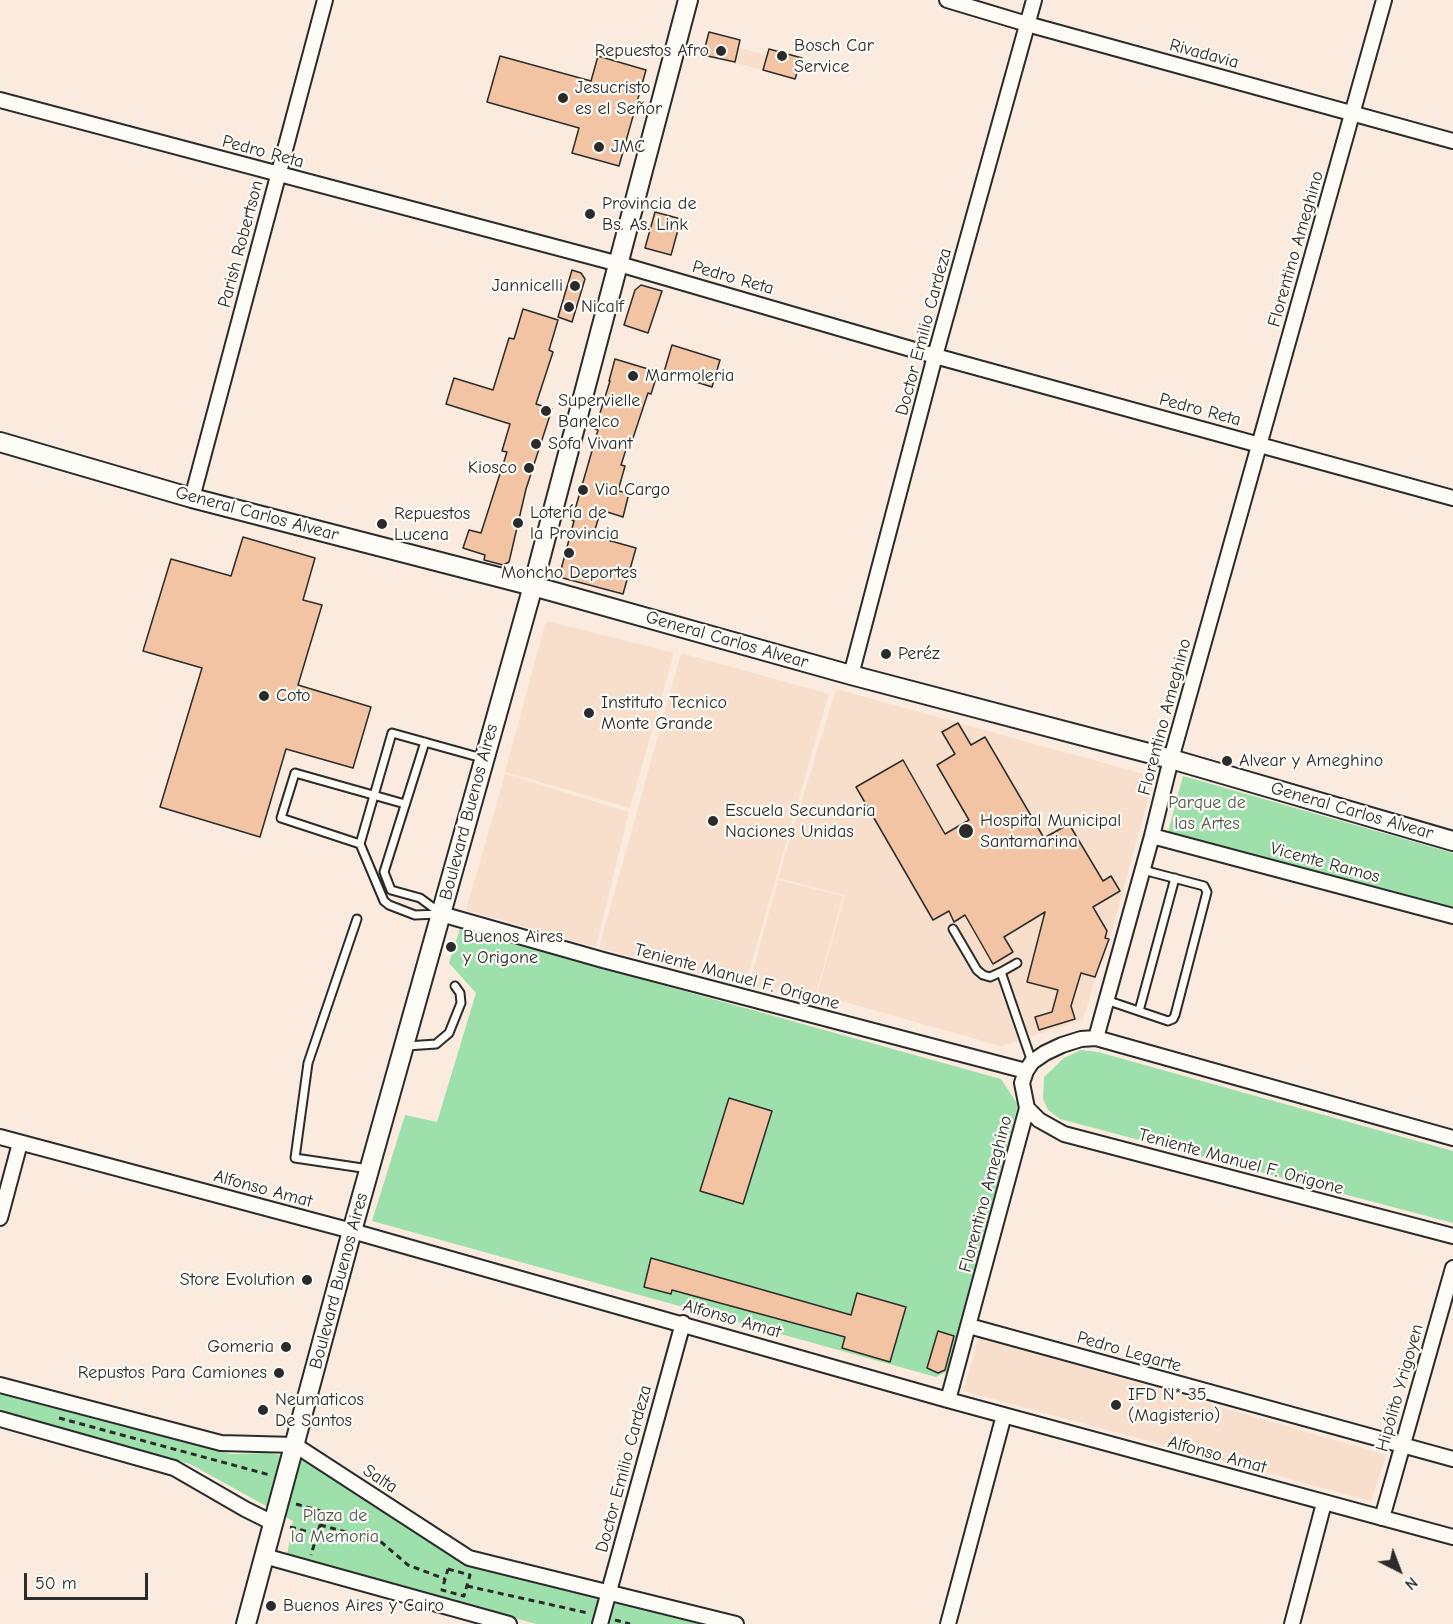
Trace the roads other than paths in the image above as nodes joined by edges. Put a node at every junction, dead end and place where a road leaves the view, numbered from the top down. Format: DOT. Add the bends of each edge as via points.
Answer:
graph roads {
  1 [pos="325,0"];
  2 [pos="688,0"];
  3 [pos="947,0"];
  4 [pos="1034,0"];
  5 [pos="1384,0"];
  6 [pos="1027,24"];
  7 [pos="0,100"];
  8 [pos="1353,113"];
  9 [pos="1453,141"];
  10 [pos="279,175"];
  11 [pos="619,264"];
  12 [pos="935,356"];
  13 [pos="0,442"];
  14 [pos="1261,445"];
  15 [pos="192,498"];
  16 [pos="1453,498"];
  17 [pos="533,586"];
  18 [pos="851,675"];
  19 [pos="425,742"];
  20 [pos="483,759"];
  21 [pos="1171,759"];
  22 [pos="374,795"];
  23 [pos="405,804"];
  24 [pos="1152,836"];
  25 [pos="1453,841"];
  26 [pos="360,844"];
  27 [pos="1143,870"];
  28 [pos="1175,878"];
  29 [pos="441,914"];
  30 [pos="1453,916"];
  31 [pos="357,919"];
  32 [pos="953,929"];
  33 [pos="1017,963"];
  34 [pos="1001,972"];
  35 [pos="454,986"];
  36 [pos="1106,1000"];
  37 [pos="1139,1011"];
  38 [pos="1096,1038"];
  39 [pos="404,1046"];
  40 [pos="1029,1067"];
  41 [pos="1027,1108"];
  42 [pos="0,1137"];
  43 [pos="1453,1138"];
  44 [pos="20,1143"];
  45 [pos="369,1168"];
  46 [pos="0,1218"];
  47 [pos="352,1231"];
  48 [pos="1453,1236"];
  49 [pos="1453,1268"];
  50 [pos="683,1323"];
  51 [pos="969,1326"];
  52 [pos="0,1385"];
  53 [pos="948,1400"];
  54 [pos="1004,1415"];
  55 [pos="0,1419"];
  56 [pos="295,1444"];
  57 [pos="1402,1446"];
  58 [pos="1453,1459"];
  59 [pos="1324,1503"];
  60 [pos="1382,1518"];
  61 [pos="273,1523"];
  62 [pos="1453,1537"];
  63 [pos="264,1556"];
  64 [pos="609,1593"];
  65 [pos="601,1620"];
  66 [pos="246,1624"];
  67 [pos="509,1624"];
  68 [pos="736,1624"];
  69 [pos="948,1624"];
  70 [pos="1292,1624"];
  1 -- 10 [label="street, Parish Robertson"];
  2 -- 11 [label="main road, Boulevard Buenos Aires"];
  3 -- 6 [label="street, Rivadavia"];
  4 -- 6 [label="street, Doctor Emilio Cardeza"];
  5 -- 8 [label="street, Florentino Ameghino"];
  6 -- 8 [label="street, Rivadavia"];
  6 -- 12 [label="street, Doctor Emilio Cardeza"];
  7 -- 10 [label="street, Pedro Reta"];
  8 -- 9 [label="street, Rivadavia"];
  8 -- 14 [label="street, Florentino Ameghino"];
  10 -- 11 [label="street, Pedro Reta"];
  10 -- 15 [label="street, Parish Robertson"];
  11 -- 12 [label="street, Pedro Reta"];
  11 -- 17 [label="main road, Boulevard Buenos Aires"];
  12 -- 14 [label="street, Pedro Reta"];
  12 -- 18 [label="street, Doctor Emilio Cardeza"];
  13 -- 15 [label="main road, General Carlos Alvear"];
  14 -- 16 [label="street, Pedro Reta"];
  14 -- 21 [label="street, Florentino Ameghino"];
  15 -- 17 [label="main road, General Carlos Alvear"];
  17 -- 18 [label="main road, General Carlos Alvear"];
  17 -- 20 [label="main road, Boulevard Buenos Aires"];
  18 -- 21 [label="main road, General Carlos Alvear"];
  19 -- 20 [label="lane"];
  19 -- 22 [label="lane" via="393,734"];
  19 -- 23 [label="lane"];
  20 -- 29 [label="main road, Boulevard Buenos Aires"];
  21 -- 24 [label="street, Florentino Ameghino"];
  21 -- 25 [label="main road, General Carlos Alvear"];
  22 -- 23 [label="lane"];
  22 -- 26 [label="lane"];
  22 -- 26 [label="lane" via="295,773 281,818"];
  23 -- 29 [label="lane" via="384,872 391,890 420,898"];
  24 -- 27 [label="street, Florentino Ameghino"];
  24 -- 30 [label="street, Vicente Ramos"];
  26 -- 29 [label="lane" via="384,901 415,915"];
  27 -- 28 [label="lane"];
  27 -- 36 [label="street, Florentino Ameghino"];
  28 -- 37 [label="lane"];
  28 -- 37 [label="lane" via="1204,886 1207,892 1181,992 1173,1018 1168,1021"];
  29 -- 39 [label="main road, Boulevard Buenos Aires"];
  29 -- 40 [label="street, Teniente Manuel F. Origone" via="603,960"];
  31 -- 45 [label="lane" via="308,1063 295,1158"];
  32 -- 34 [label="lane" via="983,975"];
  33 -- 34 [label="lane"];
  34 -- 40 [label="lane"];
  35 -- 39 [label="lane" via="460,993 460,1003 449,1033 436,1044"];
  36 -- 37 [label="lane"];
  36 -- 38 [label="street, Florentino Ameghino"];
  38 -- 40 [label="street" via="1062,1045"];
  38 -- 43 [label="street"];
  39 -- 45 [label="main road, Boulevard Buenos Aires"];
  40 -- 41 [label="street, Florentino Ameghino" via="1022,1083"];
  41 -- 48 [label="street, Teniente Manuel F. Origone" via="1064,1134"];
  41 -- 51 [label="street, Florentino Ameghino"];
  42 -- 44 [label="street, Alfonso Amat"];
  44 -- 46 [label="street"];
  44 -- 47 [label="street, Alfonso Amat"];
  45 -- 47 [label="main road, Boulevard Buenos Aires"];
  47 -- 50 [label="street, Alfonso Amat"];
  47 -- 56 [label="main road, Boulevard Buenos Aires"];
  49 -- 57 [label="street, Hipólito Yrigoyen"];
  50 -- 53 [label="street, Alfonso Amat"];
  50 -- 64 [label="street, Doctor Emilio Cardeza"];
  51 -- 53 [label="street, Florentino Ameghino"];
  51 -- 57 [label="street, Pedro Legarte"];
  52 -- 56 [label="street" via="221,1443"];
  53 -- 54 [label="street, Alfonso Amat"];
  54 -- 59 [label="street, Alfonso Amat"];
  54 -- 69 [label="street"];
  55 -- 61 [label="street" via="174,1467"];
  56 -- 61 [label="main road, Boulevard Buenos Aires"];
  56 -- 64 [label="street, Salta" via="469,1558"];
  57 -- 58 [label="street, Pedro Legarte"];
  57 -- 60 [label="street, Hipólito Yrigoyen"];
  59 -- 60 [label="street, Alfonso Amat"];
  59 -- 70 [label="street"];
  60 -- 62 [label="street, Alfonso Amat"];
  61 -- 63 [label="main road, Boulevard Buenos Aires"];
  63 -- 66 [label="main road, Boulevard Buenos Aires"];
  63 -- 67 [label="street"];
  64 -- 65 [label="street, Doctor Emilio Cardeza"];
  64 -- 68 [label="street, Salta"];
}
